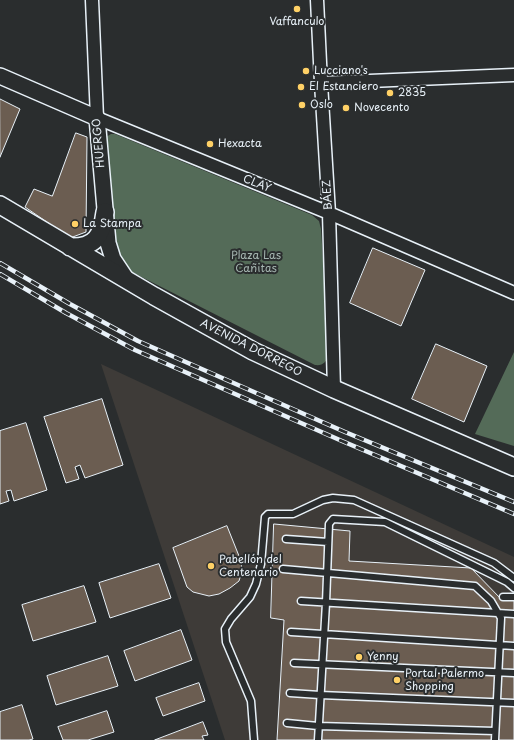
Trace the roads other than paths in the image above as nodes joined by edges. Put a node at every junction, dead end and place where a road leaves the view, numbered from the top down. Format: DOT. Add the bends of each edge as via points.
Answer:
graph roads {
  1 [pos="92,0"];
  2 [pos="317,0"];
  3 [pos="514,75"];
  4 [pos="0,76"];
  5 [pos="321,83"];
  6 [pos="97,118"];
  7 [pos="0,205"];
  8 [pos="105,212"];
  9 [pos="329,213"];
  10 [pos="70,247"];
  11 [pos="128,281"];
  12 [pos="514,293"];
  13 [pos="334,390"];
  14 [pos="514,467"];
  15 [pos="286,539"];
  16 [pos="328,540"];
  17 [pos="283,569"];
  18 [pos="327,573"];
  19 [pos="514,578"];
  20 [pos="514,588"];
  21 [pos="502,597"];
  22 [pos="514,597"];
  23 [pos="301,601"];
  24 [pos="326,603"];
  25 [pos="499,614"];
  26 [pos="514,614"];
  27 [pos="291,632"];
  28 [pos="324,635"];
  29 [pos="499,645"];
  30 [pos="514,646"];
  31 [pos="294,663"];
  32 [pos="322,665"];
  33 [pos="498,672"];
  34 [pos="514,673"];
  35 [pos="290,693"];
  36 [pos="320,695"];
  37 [pos="497,702"];
  38 [pos="514,703"];
  39 [pos="287,723"];
  40 [pos="318,726"];
  41 [pos="495,731"];
  42 [pos="254,740"];
  43 [pos="318,740"];
  44 [pos="495,740"];
  1 -- 6 [label="street, HUERGO"];
  2 -- 5 [label="street, BÁEZ"];
  3 -- 5 [label="street"];
  4 -- 6 [label="street, CLAY"];
  5 -- 9 [label="street, BÁEZ"];
  6 -- 8 [label="street, HUERGO"];
  6 -- 9 [label="street, CLAY"];
  7 -- 10 [label="main road, AVENIDA DORREGO"];
  8 -- 10 [label="main road" via="101,231 96,239 89,245"];
  8 -- 11 [label="street, HUERGO" via="108,243 113,259"];
  9 -- 12 [label="street, CLAY"];
  9 -- 13 [label="street, BÁEZ"];
  10 -- 11 [label="main road, AVENIDA DORREGO"];
  11 -- 13 [label="main road, AVENIDA DORREGO" via="253,351"];
  13 -- 14 [label="main road, AVENIDA DORREGO"];
  15 -- 16 [label="lane"];
  16 -- 18 [label="lane"];
  16 -- 20 [label="lane" via="329,524 333,519 385,522 507,582"];
  17 -- 18 [label="lane"];
  18 -- 24 [label="lane"];
  18 -- 25 [label="lane" via="475,586 491,601"];
  19 -- 42 [label="lane" via="494,563 354,500 333,498 293,514 268,514 265,517 261,564 256,584 250,598 225,629 226,642 251,701"];
  21 -- 22 [label="lane"];
  23 -- 24 [label="lane"];
  24 -- 25 [label="lane"];
  24 -- 28 [label="lane"];
  25 -- 26 [label="lane"];
  25 -- 29 [label="lane"];
  27 -- 28 [label="lane"];
  28 -- 29 [label="lane"];
  28 -- 32 [label="lane"];
  29 -- 30 [label="lane"];
  29 -- 33 [label="lane"];
  31 -- 32 [label="lane"];
  32 -- 33 [label="lane"];
  32 -- 36 [label="lane"];
  33 -- 34 [label="lane"];
  33 -- 37 [label="lane"];
  35 -- 36 [label="lane"];
  36 -- 37 [label="lane"];
  36 -- 40 [label="lane"];
  37 -- 38 [label="lane"];
  37 -- 41 [label="lane"];
  39 -- 40 [label="lane"];
  40 -- 41 [label="lane"];
  40 -- 43 [label="lane"];
  41 -- 44 [label="lane"];
}
